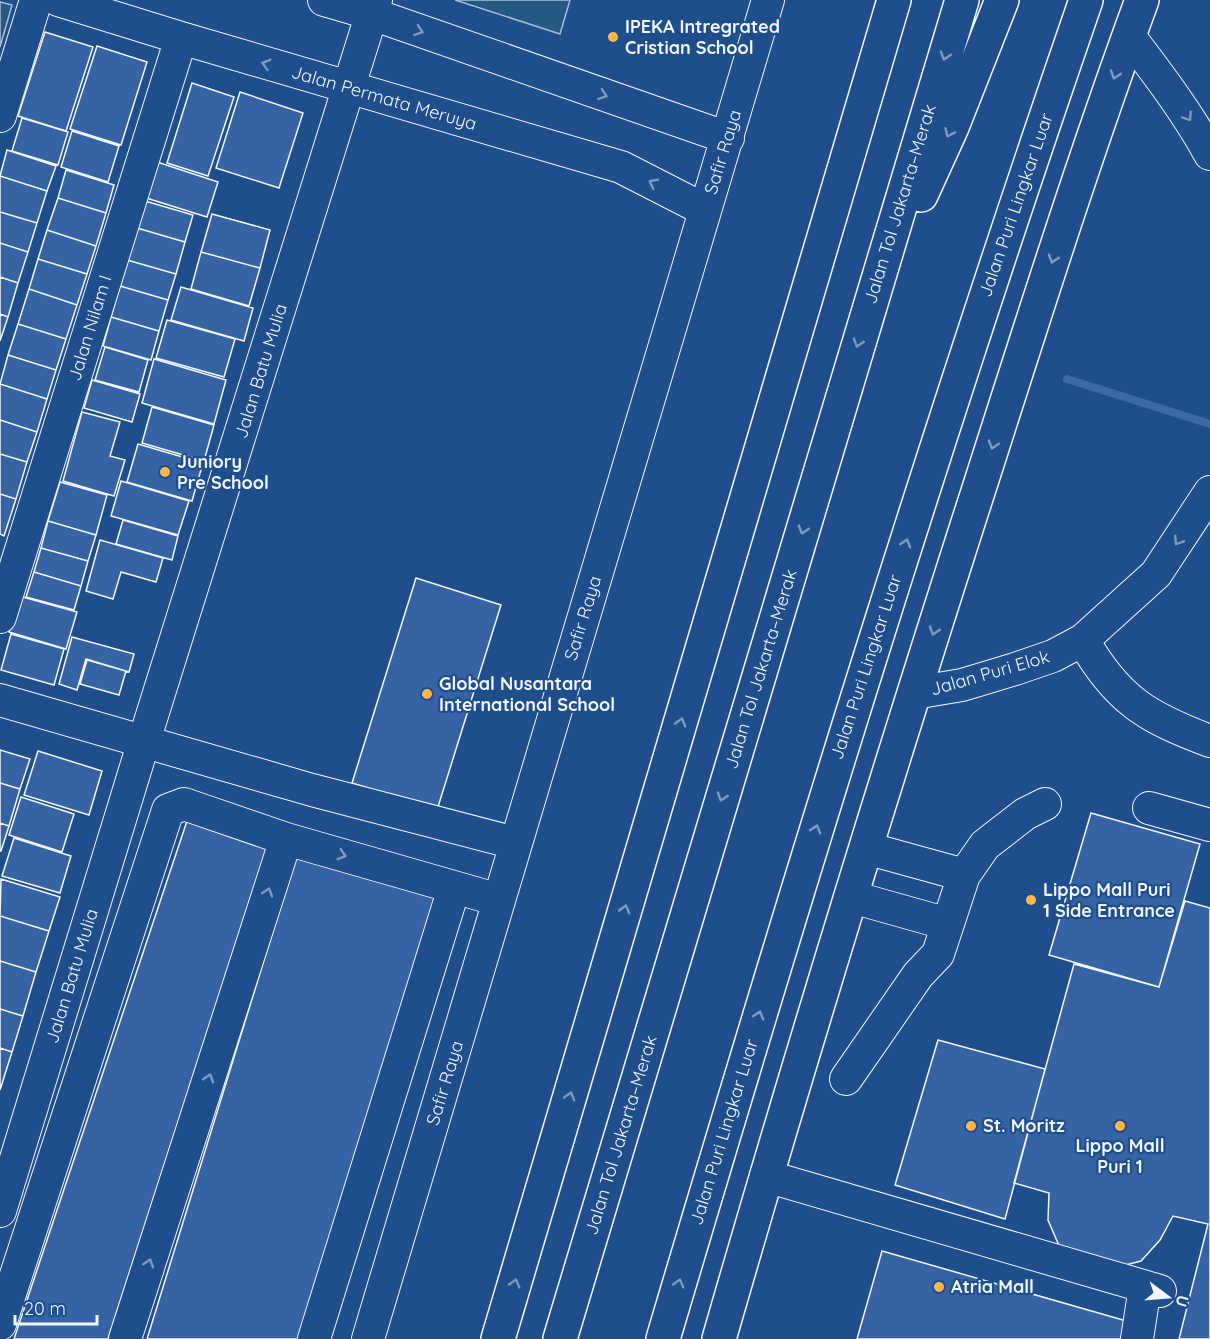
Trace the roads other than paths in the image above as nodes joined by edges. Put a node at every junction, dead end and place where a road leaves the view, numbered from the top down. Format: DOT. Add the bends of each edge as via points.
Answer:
graph roads {
  1 [pos="36,0"];
  2 [pos="58,0"];
  3 [pos="324,0"];
  4 [pos="768,0"];
  5 [pos="894,0"];
  6 [pos="962,0"];
  7 [pos="1002,0"];
  8 [pos="1086,0"];
  9 [pos="1142,0"];
  10 [pos="374,7"];
  11 [pos="1129,36"];
  12 [pos="180,38"];
  13 [pos="350,88"];
  14 [pos="0,116"];
  15 [pos="728,138"];
  16 [pos="1210,154"];
  17 [pos="705,210"];
  18 [pos="869,309"];
  19 [pos="1210,492"];
  20 [pos="0,617"];
  21 [pos="1083,640"];
  22 [pos="914,693"];
  23 [pos="0,700"];
  24 [pos="144,741"];
  25 [pos="1210,741"];
  26 [pos="1045,804"];
  27 [pos="1149,808"];
  28 [pos="1210,825"];
  29 [pos="285,839"];
  30 [pos="515,843"];
  31 [pos="866,848"];
  32 [pos="964,875"];
  33 [pos="454,888"];
  34 [pos="852,897"];
  35 [pos="499,900"];
  36 [pos="948,924"];
  37 [pos="740,1076"];
  38 [pos="846,1079"];
  39 [pos="790,1091"];
  40 [pos="766,1176"];
  41 [pos="0,1211"];
  42 [pos="0,1324"];
  43 [pos="125,1339"];
  44 [pos="314,1339"];
  45 [pos="368,1339"];
  46 [pos="498,1339"];
  47 [pos="560,1339"];
  48 [pos="663,1339"];
  49 [pos="719,1339"];
  50 [pos="1137,1339"];
  1 -- 14 [label="street"];
  2 -- 12 [label="street, Jalan Permata Meruya"];
  3 -- 10 [label="street"];
  4 -- 15 [label="street, Safir Raya"];
  46 -- 5 [label="main road, one-way"];
  6 -- 18 [label="main road, Jalan Tol Jakarta–Merak, one-way"];
  7 -- 18 [label="main road, one-way" via="952,127"];
  37 -- 8 [label="main road, Jalan Puri Lingkar Luar, one-way" via="970,340"];
  9 -- 11 [label="main road"];
  10 -- 13 [label="street, Jalan Batu Mulia"];
  10 -- 15 [label="street, one-way"];
  11 -- 16 [label="street, one-way" via="1166,84"];
  11 -- 22 [label="main road, one-way" via="1066,216"];
  13 -- 12 [label="street, Jalan Permata Meruya, one-way"];
  12 -- 20 [label="street, Jalan Nilam I"];
  17 -- 13 [label="street, Jalan Permata Meruya, one-way" via="621,167"];
  13 -- 24 [label="street, Jalan Batu Mulia"];
  15 -- 17 [label="street, Safir Raya"];
  17 -- 30 [label="street, Safir Raya"];
  18 -- 47 [label="main road, Jalan Tol Jakarta–Merak, one-way"];
  19 -- 21 [label="street, Jalan Puri Elok, one-way" via="1156,574"];
  21 -- 22 [label="street, Jalan Puri Elok" via="1016,669"];
  21 -- 25 [label="street" via="1114,685 1139,708"];
  22 -- 31 [label="main road"];
  23 -- 24 [label="street"];
  24 -- 30 [label="street"];
  24 -- 41 [label="street, Jalan Batu Mulia"];
  26 -- 32 [label="street" via="1025,814 985,845"];
  27 -- 28 [label="street"];
  29 -- 33 [label="street, one-way"];
  29 -- 42 [label="street" via="184,804 168,810"];
  43 -- 29 [label="street, one-way"];
  30 -- 35 [label="street, Safir Raya"];
  31 -- 32 [label="street"];
  31 -- 34 [label="main road"];
  32 -- 36 [label="street"];
  33 -- 35 [label="street"];
  33 -- 44 [label="street"];
  34 -- 36 [label="street"];
  34 -- 39 [label="main road"];
  35 -- 45 [label="street, Safir Raya"];
  36 -- 38 [label="street" via="938,954 918,975"];
  37 -- 39 [label="main road"];
  48 -- 37 [label="main road, Jalan Puri Lingkar Luar, one-way"];
  39 -- 40 [label="main road"];
  40 -- 49 [label="main road"];
  40 -- 50 [label="street" via="1153,1289"];
}
